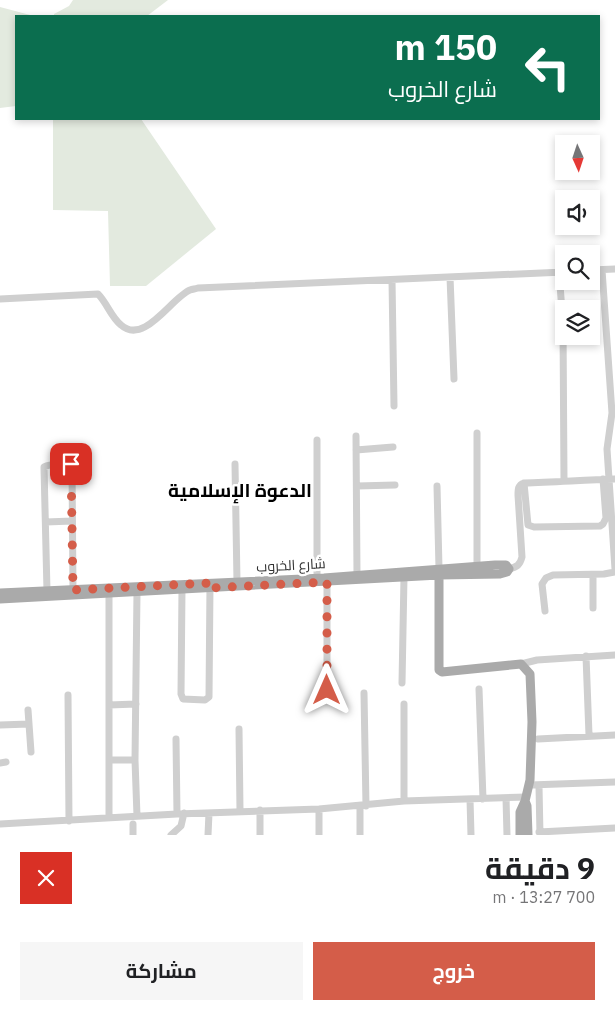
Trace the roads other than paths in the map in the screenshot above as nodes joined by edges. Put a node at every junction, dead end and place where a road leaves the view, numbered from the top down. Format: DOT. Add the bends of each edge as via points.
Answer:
graph roads {
  1 [pos="615,269"];
  2 [pos="602,270"];
  3 [pos="555,272"];
  4 [pos="450,277"];
  5 [pos="392,280"];
  6 [pos="562,290"];
  7 [pos="0,299"];
  8 [pos="454,378"];
  9 [pos="394,406"];
  10 [pos="477,433"];
  11 [pos="356,436"];
  12 [pos="612,438"];
  13 [pos="317,440"];
  14 [pos="393,447"];
  15 [pos="356,450"];
  16 [pos="235,464"];
  17 [pos="609,479"];
  18 [pos="564,481"];
  19 [pos="524,483"];
  20 [pos="395,485"];
  21 [pos="356,486"];
  22 [pos="437,486"];
  23 [pos="46,522"];
  24 [pos="72,522"];
  25 [pos="614,526"];
  26 [pos="477,566"];
  27 [pos="509,568"];
  28 [pos="615,570"];
  29 [pos="439,571"];
  30 [pos="357,575"];
  31 [pos="593,575"];
  32 [pos="404,577"];
  33 [pos="317,578"];
  34 [pos="237,582"];
  35 [pos="327,582"];
  36 [pos="210,586"];
  37 [pos="182,589"];
  38 [pos="73,590"];
  39 [pos="47,591"];
  40 [pos="137,592"];
  41 [pos="0,593"];
  42 [pos="109,593"];
  43 [pos="0,599"];
  44 [pos="594,608"];
  45 [pos="545,612"];
  46 [pos="615,655"];
  47 [pos="586,656"];
  48 [pos="521,664"];
  49 [pos="402,683"];
  50 [pos="479,689"];
  51 [pos="327,690"];
  52 [pos="364,693"];
  53 [pos="68,695"];
  54 [pos="136,704"];
  55 [pos="404,704"];
  56 [pos="109,705"];
  57 [pos="28,710"];
  58 [pos="29,724"];
  59 [pos="0,725"];
  60 [pos="239,729"];
  61 [pos="589,735"];
  62 [pos="615,735"];
  63 [pos="176,739"];
  64 [pos="538,739"];
  65 [pos="31,752"];
  66 [pos="109,760"];
  67 [pos="135,760"];
  68 [pos="615,782"];
  69 [pos="535,785"];
  70 [pos="506,798"];
  71 [pos="470,799"];
  72 [pos="483,799"];
  73 [pos="526,799"];
  74 [pos="404,801"];
  75 [pos="363,806"];
  76 [pos="319,808"];
  77 [pos="260,810"];
  78 [pos="240,811"];
  79 [pos="209,813"];
  80 [pos="180,814"];
  81 [pos="137,816"];
  82 [pos="109,818"];
  83 [pos="69,820"];
  84 [pos="0,824"];
  85 [pos="133,824"];
  86 [pos="615,828"];
  87 [pos="539,834"];
  88 [pos="133,835"];
  89 [pos="171,835"];
  90 [pos="208,835"];
  91 [pos="260,835"];
  92 [pos="319,835"];
  93 [pos="360,835"];
  94 [pos="471,835"];
  95 [pos="507,835"];
  96 [pos="520,835"];
  97 [pos="528,835"];
  1 -- 2 [label="street"];
  2 -- 12 [label="street"];
  3 -- 4 [label="street"];
  4 -- 5 [label="street"];
  4 -- 8 [label="street"];
  5 -- 7 [label="street" via="190,290 152,322 136,330 121,326 98,294"];
  5 -- 9 [label="street"];
  6 -- 18 [label="street"];
  10 -- 26 [label="street"];
  11 -- 15 [label="street"];
  12 -- 17 [label="street" via="607,449"];
  13 -- 33 [label="street"];
  14 -- 15 [label="street"];
  15 -- 21 [label="street"];
  16 -- 34 [label="street"];
  17 -- 18 [label="street"];
  17 -- 19 [label="street" via="606,518 600,526 530,527"];
  17 -- 25 [label="street"];
  18 -- 19 [label="street"];
  19 -- 27 [label="street" via="518,488 522,557 517,566"];
  20 -- 21 [label="street"];
  21 -- 30 [label="street"];
  22 -- 29 [label="street"];
  23 -- 24 [label="street"];
  23 -- 24 [label="street" via="44,467 65,464 72,466"];
  23 -- 39 [label="street"];
  24 -- 38 [label="street"];
  25 -- 28 [label="street"];
  26 -- 27 [label="main road, شارع الخروب" via="506,565"];
  26 -- 29 [label="main road, شارع الخروب"];
  27 -- 29 [label="main road, شارع الخروب" via="500,574"];
  28 -- 31 [label="street"];
  29 -- 30 [label="main road, شارع الخروب"];
  29 -- 32 [label="main road, شارع الخروب"];
  29 -- 48 [label="main road" via="439,670"];
  30 -- 33 [label="main road, شارع الخروب"];
  31 -- 44 [label="street"];
  31 -- 45 [label="street" via="553,575 546,578 542,584"];
  32 -- 35 [label="main road, شارع الخروب"];
  32 -- 49 [label="street"];
  33 -- 34 [label="main road, شارع الخروب"];
  34 -- 36 [label="main road, شارع الخروب"];
  35 -- 36 [label="main road, شارع الخروب"];
  35 -- 51 [label="street"];
  36 -- 37 [label="main road, شارع الخروب"];
  36 -- 37 [label="street" via="209,697 205,700 183,699 181,694"];
  36 -- 38 [label="main road, شارع الخروب"];
  37 -- 40 [label="main road, شارع الخروب"];
  38 -- 39 [label="main road, شارع الخروب"];
  39 -- 41 [label="main road, شارع الخروب"];
  40 -- 42 [label="main road, شارع الخروب"];
  40 -- 54 [label="street"];
  42 -- 43 [label="main road, شارع الخروب"];
  42 -- 56 [label="street"];
  46 -- 47 [label="street"];
  47 -- 48 [label="street"];
  47 -- 61 [label="street"];
  48 -- 69 [label="main road" via="530,674"];
  50 -- 72 [label="street"];
  52 -- 75 [label="street"];
  53 -- 83 [label="street"];
  54 -- 56 [label="street"];
  54 -- 67 [label="street"];
  55 -- 74 [label="street"];
  56 -- 66 [label="street"];
  57 -- 58 [label="street"];
  58 -- 59 [label="street"];
  58 -- 65 [label="street"];
  60 -- 78 [label="street"];
  61 -- 62 [label="street"];
  61 -- 64 [label="street"];
  63 -- 80 [label="street"];
  66 -- 67 [label="street"];
  66 -- 82 [label="street"];
  67 -- 81 [label="street"];
  68 -- 69 [label="street"];
  69 -- 73 [label="main road"];
  69 -- 87 [label="street"];
  70 -- 72 [label="street"];
  70 -- 73 [label="street"];
  70 -- 95 [label="street"];
  71 -- 72 [label="street"];
  71 -- 74 [label="street"];
  71 -- 94 [label="street"];
  73 -- 96 [label="main road" via="520,812"];
  73 -- 97 [label="main road"];
  74 -- 75 [label="street"];
  75 -- 76 [label="street"];
  75 -- 93 [label="street"];
  76 -- 77 [label="street"];
  76 -- 92 [label="street"];
  77 -- 78 [label="street"];
  77 -- 91 [label="street"];
  78 -- 79 [label="street"];
  79 -- 80 [label="street"];
  79 -- 90 [label="street"];
  80 -- 81 [label="street"];
  80 -- 89 [label="street" via="181,826"];
  81 -- 82 [label="street"];
  82 -- 83 [label="street"];
  83 -- 84 [label="street"];
  85 -- 88 [label="street"];
  86 -- 87 [label="street"];
}
